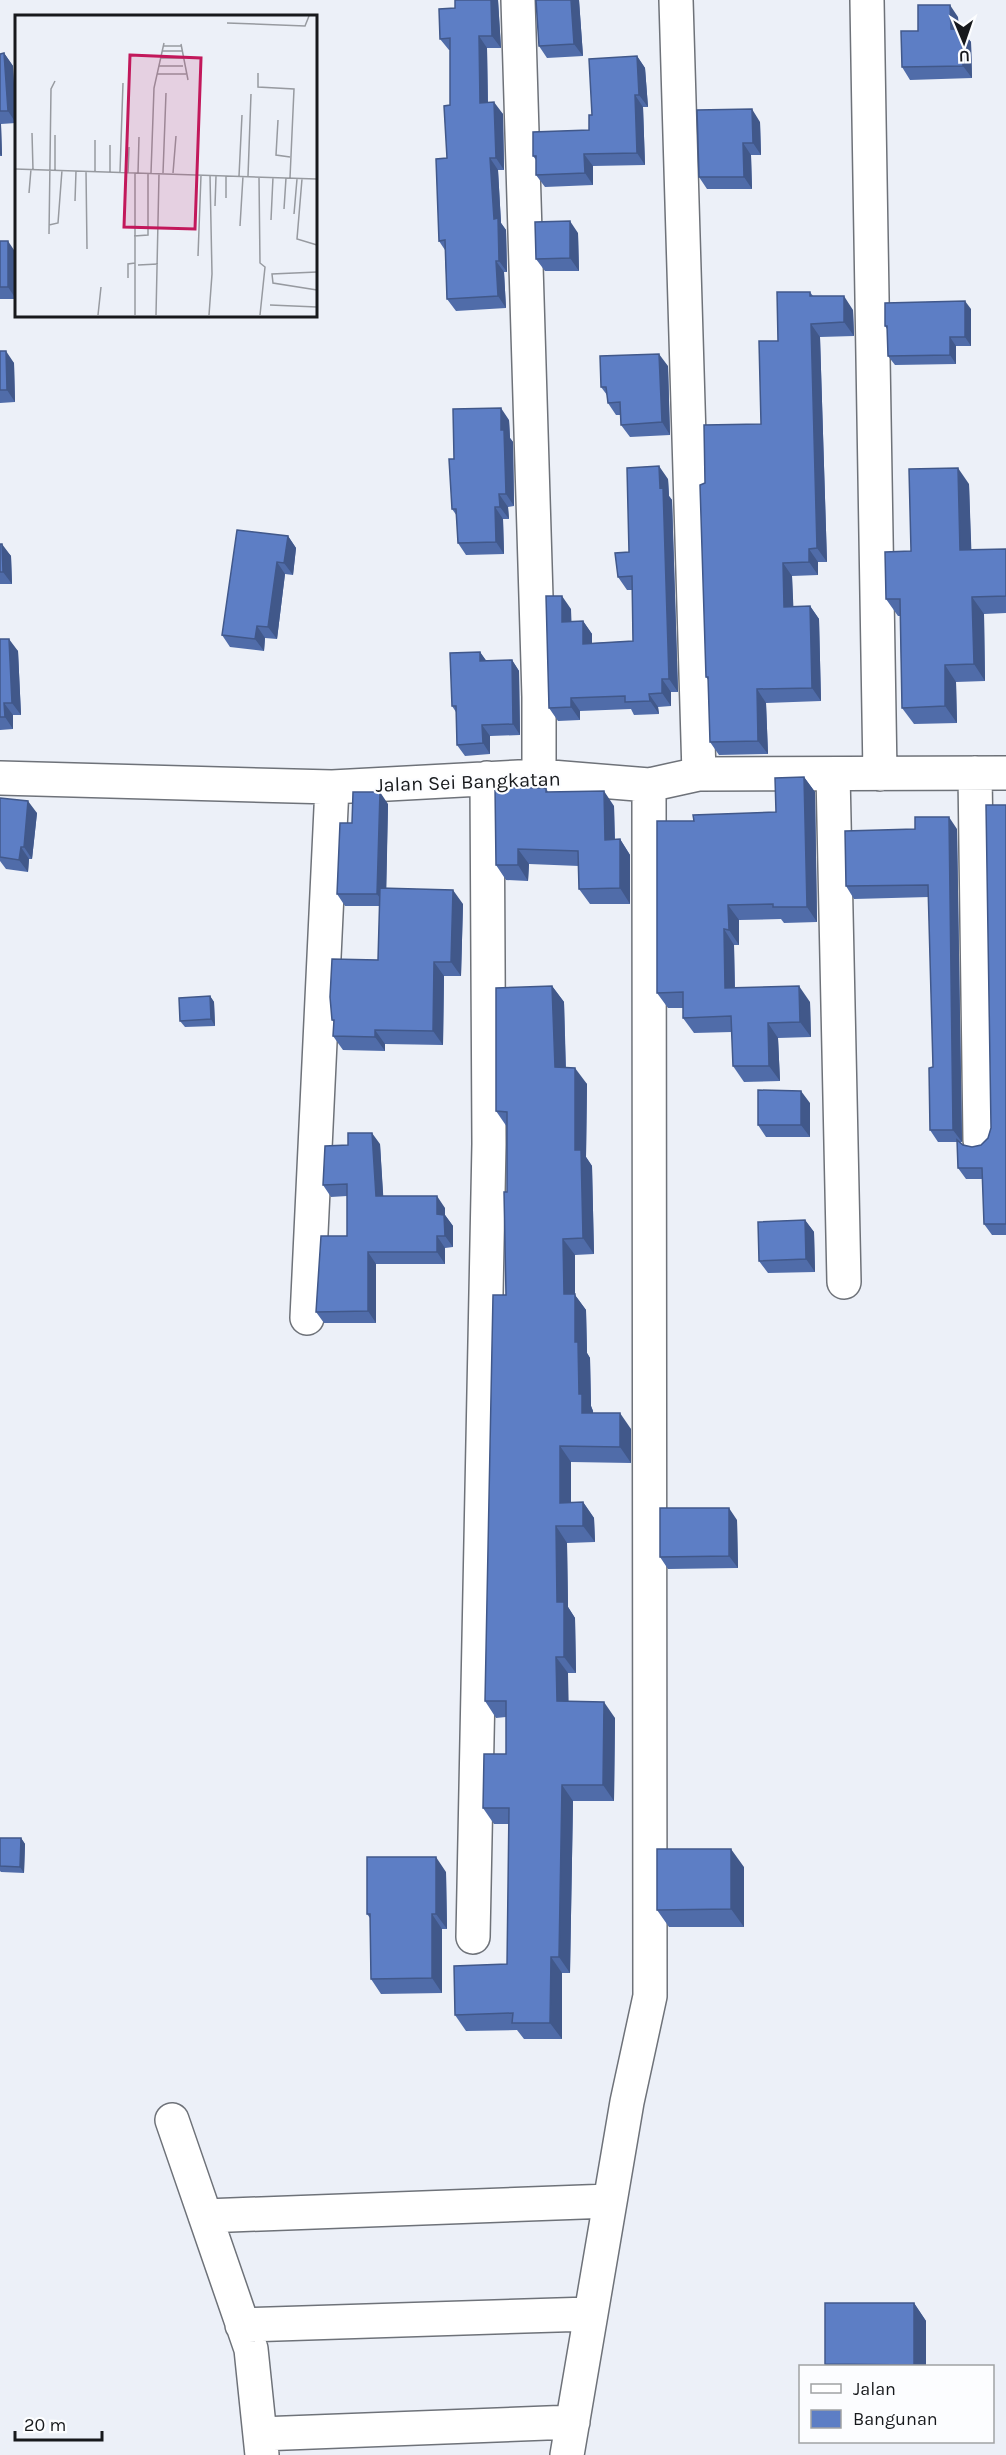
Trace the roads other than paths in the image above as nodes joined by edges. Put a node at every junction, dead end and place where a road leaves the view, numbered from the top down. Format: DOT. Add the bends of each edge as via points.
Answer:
graph roads {
  1 [pos="518,0"];
  2 [pos="676,0"];
  3 [pos="867,0"];
  4 [pos="991,773"];
  5 [pos="699,774"];
  6 [pos="833,774"];
  7 [pos="880,774"];
  8 [pos="539,776"];
  9 [pos="0,778"];
  10 [pos="487,778"];
  11 [pos="649,785"];
  12 [pos="332,787"];
  13 [pos="980,1140"];
  14 [pos="844,1282"];
  15 [pos="307,1318"];
  16 [pos="473,1937"];
  17 [pos="172,2120"];
  18 [pos="610,2200"];
  19 [pos="205,2216"];
  20 [pos="590,2314"];
  21 [pos="242,2325"];
  22 [pos="573,2422"];
  23 [pos="261,2445"];
  24 [pos="567,2455"];
  1 -- 8 [label="street"];
  2 -- 5 [label="street"];
  3 -- 7 [label="street"];
  4 -- 7 [label="street, Jalan Sei Bangkatan"];
  4 -- 13 [label="street"];
  5 -- 6 [label="street, Jalan Sei Bangkatan"];
  5 -- 11 [label="street, Jalan Sei Bangkatan"];
  6 -- 7 [label="street, Jalan Sei Bangkatan"];
  6 -- 14 [label="street"];
  8 -- 10 [label="street, Jalan Sei Bangkatan"];
  8 -- 11 [label="street, Jalan Sei Bangkatan"];
  9 -- 12 [label="street, Jalan Sei Bangkatan"];
  10 -- 12 [label="street, Jalan Sei Bangkatan"];
  10 -- 16 [label="street" via="489,1144"];
  11 -- 18 [label="street" via="650,1996"];
  12 -- 15 [label="street"];
  17 -- 19 [label="street"];
  18 -- 19 [label="street"];
  18 -- 20 [label="street"];
  19 -- 21 [label="street"];
  20 -- 21 [label="street"];
  20 -- 22 [label="street"];
  21 -- 23 [label="street" via="251,2349"];
  22 -- 23 [label="street"];
  22 -- 24 [label="street"];
}
